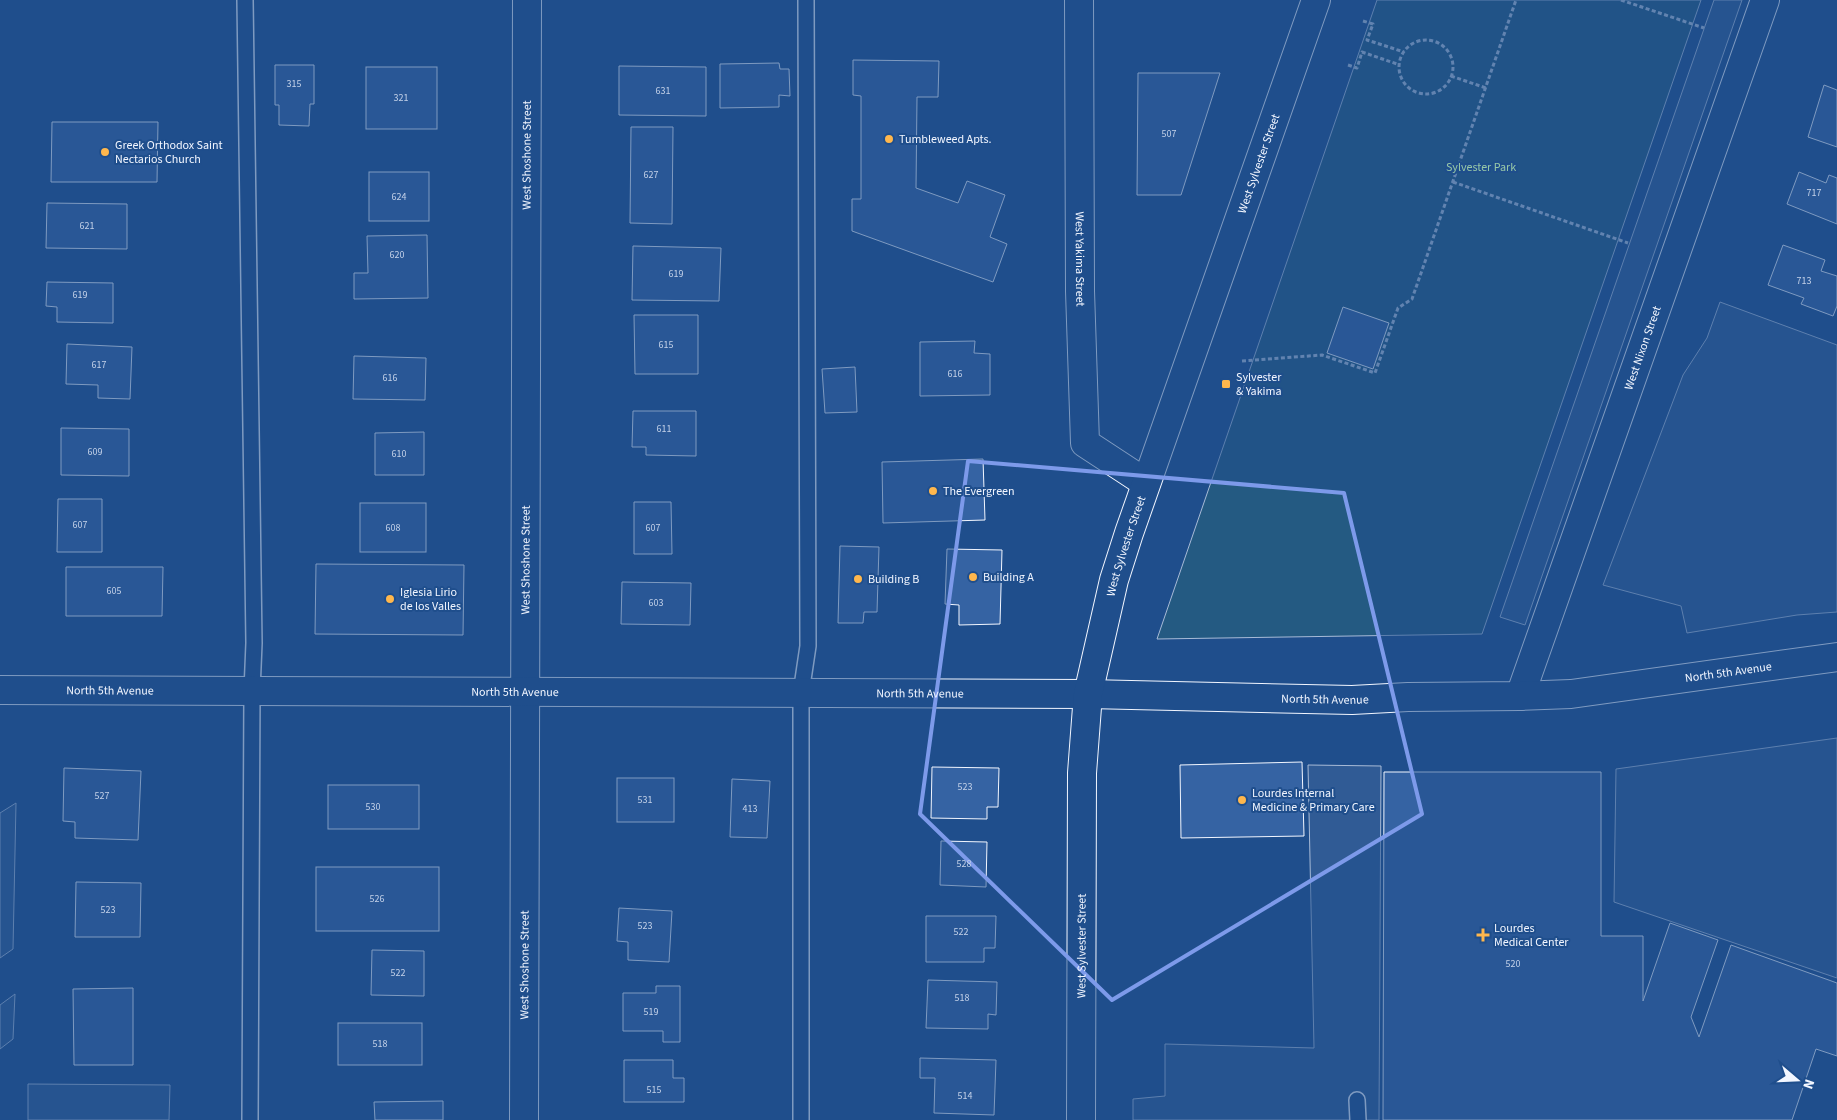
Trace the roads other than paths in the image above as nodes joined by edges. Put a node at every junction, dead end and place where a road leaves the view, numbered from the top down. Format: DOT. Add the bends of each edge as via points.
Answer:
graph roads {
  1 [pos="245,0"];
  2 [pos="527,0"];
  3 [pos="806,0"];
  4 [pos="1080,0"];
  5 [pos="1316,0"];
  6 [pos="1765,0"];
  7 [pos="1146,483"];
  8 [pos="1837,657"];
  9 [pos="0,690"];
  10 [pos="252,691"];
  11 [pos="525,692"];
  12 [pos="801,693"];
  13 [pos="1088,694"];
  14 [pos="1520,696"];
  15 [pos="1357,1100"];
  16 [pos="250,1120"];
  17 [pos="524,1120"];
  18 [pos="801,1120"];
  19 [pos="1081,1120"];
  20 [pos="1358,1120"];
  1 -- 10 [label="lane"];
  2 -- 11 [label="street, West Shoshone Street"];
  3 -- 12 [label="lane" via="808,646"];
  4 -- 7 [label="street, West Yakima Street" via="1080,291 1084,443"];
  5 -- 7 [label="street, West Sylvester Street"];
  6 -- 14 [label="street, West Nixon Street"];
  7 -- 13 [label="street, West Sylvester Street" via="1114,580"];
  8 -- 14 [label="street, North 5th Avenue" via="1571,694"];
  9 -- 10 [label="street, North 5th Avenue"];
  10 -- 11 [label="street, North 5th Avenue"];
  10 -- 16 [label="lane"];
  11 -- 12 [label="street, North 5th Avenue"];
  11 -- 17 [label="street, West Shoshone Street"];
  12 -- 13 [label="street, North 5th Avenue"];
  12 -- 18 [label="lane"];
  13 -- 14 [label="street, North 5th Avenue" via="1352,700"];
  13 -- 19 [label="street, West Sylvester Street" via="1082,774"];
  15 -- 20 [label="lane"];
}
